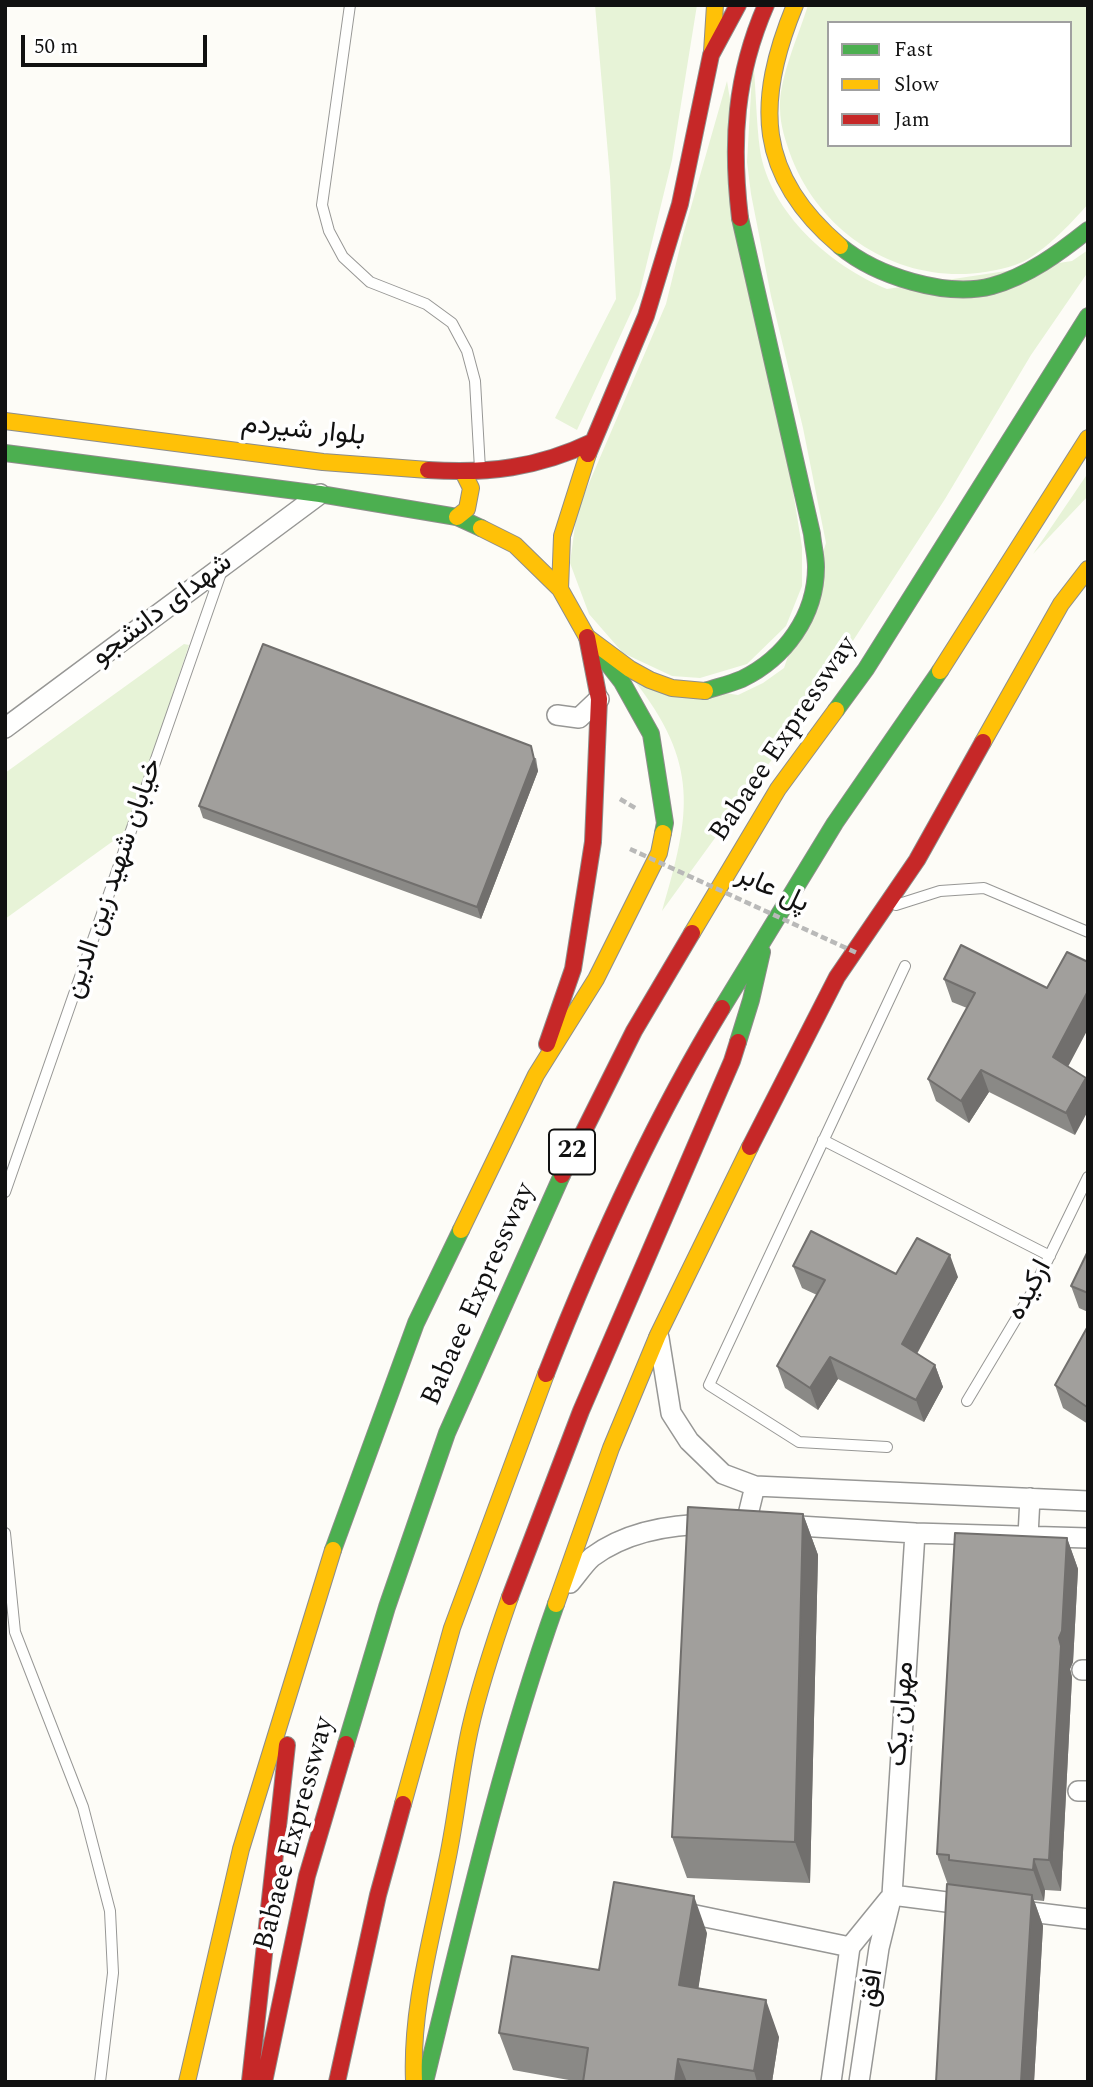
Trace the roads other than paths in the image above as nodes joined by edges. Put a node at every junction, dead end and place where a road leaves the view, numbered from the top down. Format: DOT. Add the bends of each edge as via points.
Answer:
graph roads {
  1 [pos="350,5"];
  2 [pos="715,5"];
  3 [pos="738,5"];
  4 [pos="766,5"];
  5 [pos="795,5"];
  6 [pos="711,55"];
  7 [pos="1088,230"];
  8 [pos="1088,316"];
  9 [pos="5,421"];
  10 [pos="1088,438"];
  11 [pos="592,442"];
  12 [pos="5,453"];
  13 [pos="323,462"];
  14 [pos="471,471"];
  15 [pos="320,494"];
  16 [pos="457,517"];
  17 [pos="443,533"];
  18 [pos="224,566"];
  19 [pos="1088,569"];
  20 [pos="560,589"];
  21 [pos="587,637"];
  22 [pos="599,699"];
  23 [pos="557,715"];
  24 [pos="5,728"];
  25 [pos="886,909"];
  26 [pos="1088,932"];
  27 [pos="764,943"];
  28 [pos="905,966"];
  29 [pos="536,1075"];
  30 [pos="823,1140"];
  31 [pos="1088,1177"];
  32 [pos="5,1192"];
  33 [pos="1050,1256"];
  34 [pos="658,1335"];
  35 [pos="967,1401"];
  36 [pos="887,1447"];
  37 [pos="755,1486"];
  38 [pos="1030,1499"];
  39 [pos="1088,1502"];
  40 [pos="746,1523"];
  41 [pos="5,1533"];
  42 [pos="915,1534"];
  43 [pos="1028,1536"];
  44 [pos="1088,1538"];
  45 [pos="560,1594"];
  46 [pos="295,1675"];
  47 [pos="891,1895"];
  48 [pos="656,1906"];
  49 [pos="1088,1919"];
  50 [pos="850,1947"];
  51 [pos="100,2082"];
  52 [pos="187,2082"];
  53 [pos="250,2082"];
  54 [pos="264,2082"];
  55 [pos="337,2082"];
  56 [pos="414,2082"];
  57 [pos="425,2082"];
  58 [pos="831,2082"];
  59 [pos="859,2082"];
  1 -- 14 [label="lane" via="322,205 343,257 370,282 426,304 452,323 467,351 475,381"];
  2 -- 6 [label="main road"];
  3 -- 6 [label="main road"];
  4 -- 21 [label="main road" via="744,64 734,139 734,181 741,231 812,534 816,567 812,598 798,632 775,658 741,679 704,691 650,680"];
  5 -- 7 [label="main road" via="769,86 771,141 784,178 805,213 860,263 932,286 990,286 1058,254"];
  6 -- 11 [label="main road" via="680,204 646,316"];
  8 -- 54 [label="main road, Babaee Expressway / 22" via="866,669 778,789 634,1031 571,1154 447,1433 387,1607 307,1876"];
  9 -- 13 [label="main road, بلوار شیردم"];
  10 -- 27 [label="main road, 22" via="964,637 835,823"];
  11 -- 14 [label="main road, بلوار شیردم" via="527,466"];
  11 -- 20 [label="main road" via="562,536"];
  12 -- 15 [label="main road, بلوار شیردم"];
  13 -- 14 [label="main road, بلوار شیردم"];
  13 -- 15 [label="main road"];
  14 -- 16 [label="main road" via="467,509"];
  15 -- 16 [label="main road, بلوار شیردم"];
  15 -- 18 [label="street, شهدای دانشجو"];
  16 -- 17 [label="street"];
  16 -- 20 [label="main road, بلوار شیردم" via="515,545"];
  18 -- 24 [label="street, شهدای دانشجو"];
  18 -- 32 [label="lane, خیابان شهید زین الدین"];
  19 -- 25 [label="main road" via="1061,604"];
  20 -- 21 [label="main road, بلوار شیردم"];
  21 -- 22 [label="main road"];
  21 -- 29 [label="main road" via="622,682 651,734 665,823 659,853 596,979"];
  22 -- 23 [label="street" via="579,718"];
  22 -- 29 [label="main road" via="593,842 573,969"];
  25 -- 26 [label="lane" via="940,891 984,888"];
  25 -- 34 [label="main road" via="837,977"];
  27 -- 55 [label="main road, 22" via="689,1062 629,1182 512,1462 452,1628 378,1895"];
  27 -- 56 [label="main road" via="732,1062 576,1422 489,1662 474,1713 414,2023"];
  28 -- 30 [label="lane"];
  29 -- 46 [label="main road" via="416,1323 343,1518"];
  30 -- 33 [label="lane"];
  30 -- 36 [label="lane" via="709,1385 799,1442"];
  31 -- 33 [label="lane, ارکیده"];
  33 -- 35 [label="lane, ارکیده"];
  34 -- 37 [label="street" via="671,1413 677,1423 723,1475"];
  34 -- 45 [label="main road" via="611,1448"];
  37 -- 38 [label="street"];
  37 -- 40 [label="street"];
  38 -- 39 [label="street"];
  38 -- 43 [label="street"];
  40 -- 42 [label="street"];
  40 -- 45 [label="street" via="677,1524 630,1536 591,1558"];
  41 -- 51 [label="lane" via="15,1632 82,1807 110,1911 113,1973"];
  42 -- 43 [label="street"];
  42 -- 47 [label="street, مهران یک"];
  43 -- 44 [label="street"];
  45 -- 57 [label="main road" via="534,1666 476,1872"];
  46 -- 52 [label="main road" via="241,1849"];
  46 -- 53 [label="main road"];
  47 -- 49 [label="street"];
  47 -- 50 [label="street"];
  47 -- 59 [label="street, افق"];
  48 -- 50 [label="street"];
  50 -- 58 [label="street, افق"];
}
